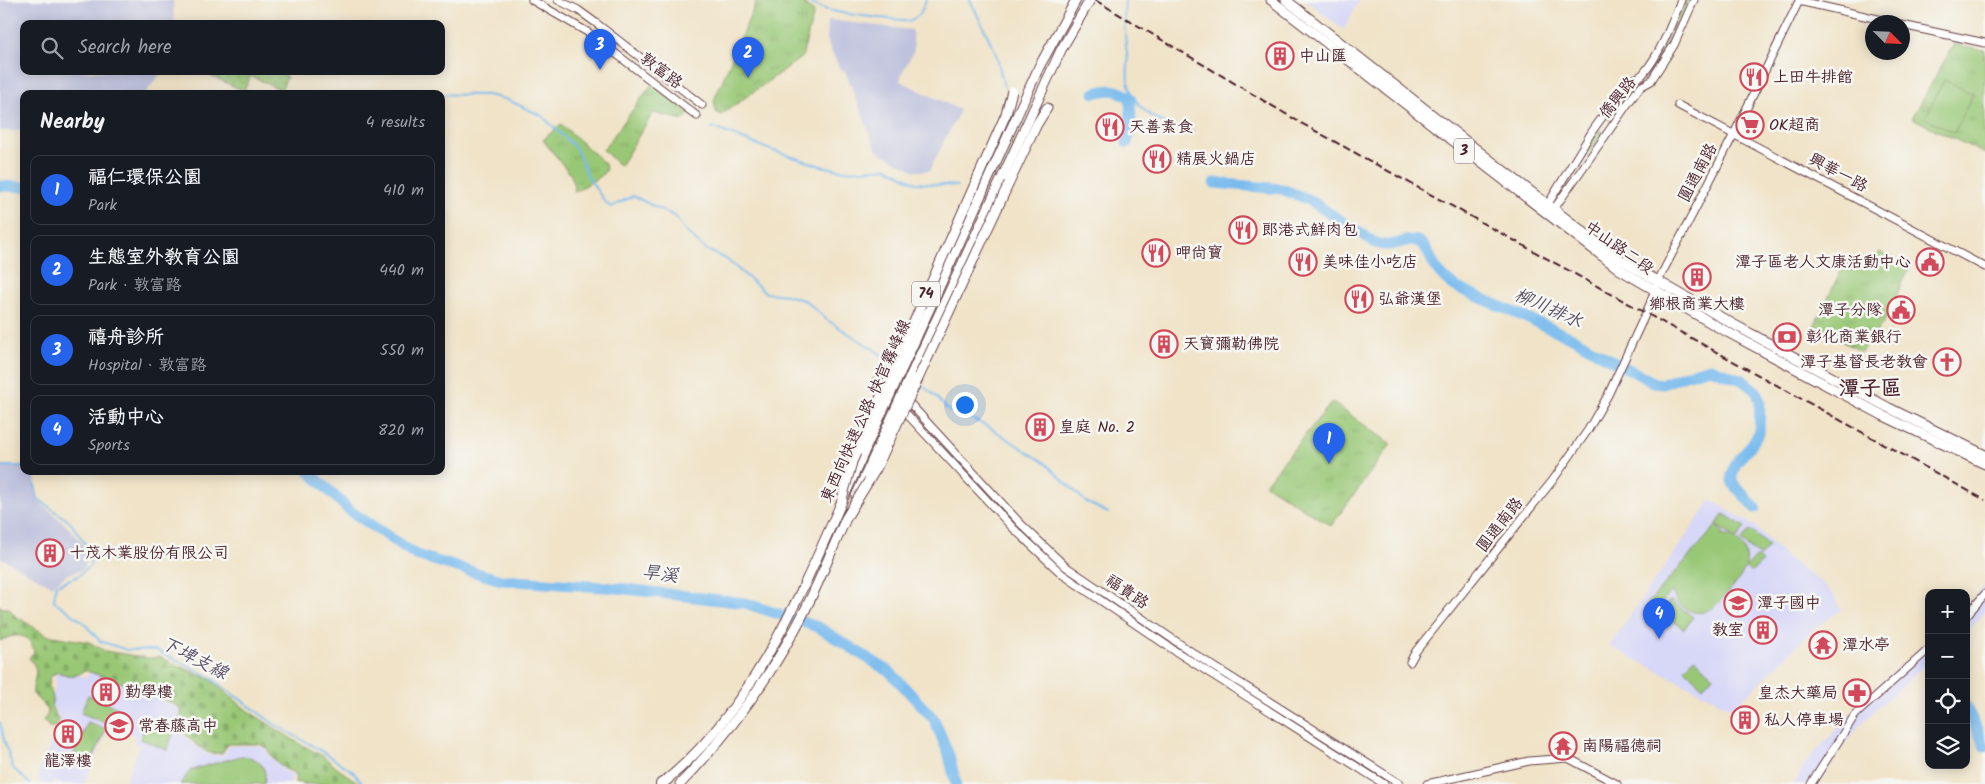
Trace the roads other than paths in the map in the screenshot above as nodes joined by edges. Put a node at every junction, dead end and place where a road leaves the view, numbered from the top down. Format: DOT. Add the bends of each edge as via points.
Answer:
graph roads {
  1 [pos="532,0"];
  2 [pos="558,0"];
  3 [pos="1076,0"];
  4 [pos="1090,0"];
  5 [pos="1271,0"];
  6 [pos="1286,0"];
  7 [pos="1681,0"];
  8 [pos="1694,0"];
  9 [pos="1799,1"];
  10 [pos="1865,16"];
  11 [pos="1910,27"];
  12 [pos="1985,43"];
  13 [pos="1012,90"];
  14 [pos="702,105"];
  15 [pos="1678,105"];
  16 [pos="1047,108"];
  17 [pos="697,116"];
  18 [pos="1734,134"];
  19 [pos="1551,207"];
  20 [pos="1985,267"];
  21 [pos="1658,281"];
  22 [pos="1655,290"];
  23 [pos="881,372"];
  24 [pos="876,381"];
  25 [pos="1985,454"];
  26 [pos="1985,464"];
  27 [pos="842,499"];
  28 [pos="846,518"];
  29 [pos="1985,594"];
  30 [pos="1970,611"];
  31 [pos="1925,653"];
  32 [pos="1410,662"];
  33 [pos="664,782"];
  34 [pos="680,784"];
  35 [pos="1384,784"];
  36 [pos="1400,784"];
  37 [pos="1427,784"];
  38 [pos="1618,784"];
  39 [pos="1812,784"];
  1 -- 17 [label="street, 敦富路" via="589,33"];
  2 -- 14 [label="street, 敦富路" via="596,23"];
  3 -- 27 [label="main road, 東西向快速公路 快官霧峰線 / 74, bridge" via="1039,67"];
  4 -- 28 [label="main road, 東西向快速公路 快官霧峰線 / 74, bridge" via="1061,50 1014,148"];
  5 -- 22 [label="main road, 中山路二段 / 3" via="1612,264"];
  6 -- 19 [label="main road, 中山路二段 / 3"];
  7 -- 19 [label="street, 僑興路" via="1663,41 1643,74 1626,84 1605,112"];
  8 -- 19 [label="street, 僑興路" via="1674,45 1654,76 1635,94"];
  9 -- 10 [label="street"];
  9 -- 18 [label="street, 圓通南路"];
  11 -- 12 [label="street"];
  13 -- 27 [label="main road, 74, bridge" via="1006,114 852,462"];
  15 -- 18 [label="street, 興華一路"];
  16 -- 28 [label="main road, bridge" via="876,469"];
  18 -- 20 [label="street, 興華一路"];
  18 -- 21 [label="street, 圓通南路"];
  19 -- 21 [label="main road, 中山路二段 / 3" via="1616,257"];
  21 -- 22 [label="street, 圓通南路"];
  21 -- 25 [label="main road, 中山路二段 / 3" via="1889,408"];
  22 -- 26 [label="main road, 中山路二段 / 3" via="1884,416"];
  22 -- 32 [label="street, 圓通南路" via="1608,395 1588,430 1553,480"];
  23 -- 36 [label="street, 福貴路" via="1020,523 1065,566 1199,657"];
  24 -- 35 [label="street, 福貴路" via="1013,528 1062,574 1172,649"];
  27 -- 33 [label="main road, 東西向快速公路 快官霧峰線 / 74" via="785,625 750,684 715,731"];
  28 -- 34 [label="main road, 東西向快速公路 快官霧峰線 / 74" via="795,629 759,690 723,737"];
  29 -- 30 [label="street"];
  31 -- 39 [label="street" via="1855,715"];
  37 -- 38 [label="street" via="1529,761 1568,758"];
}
